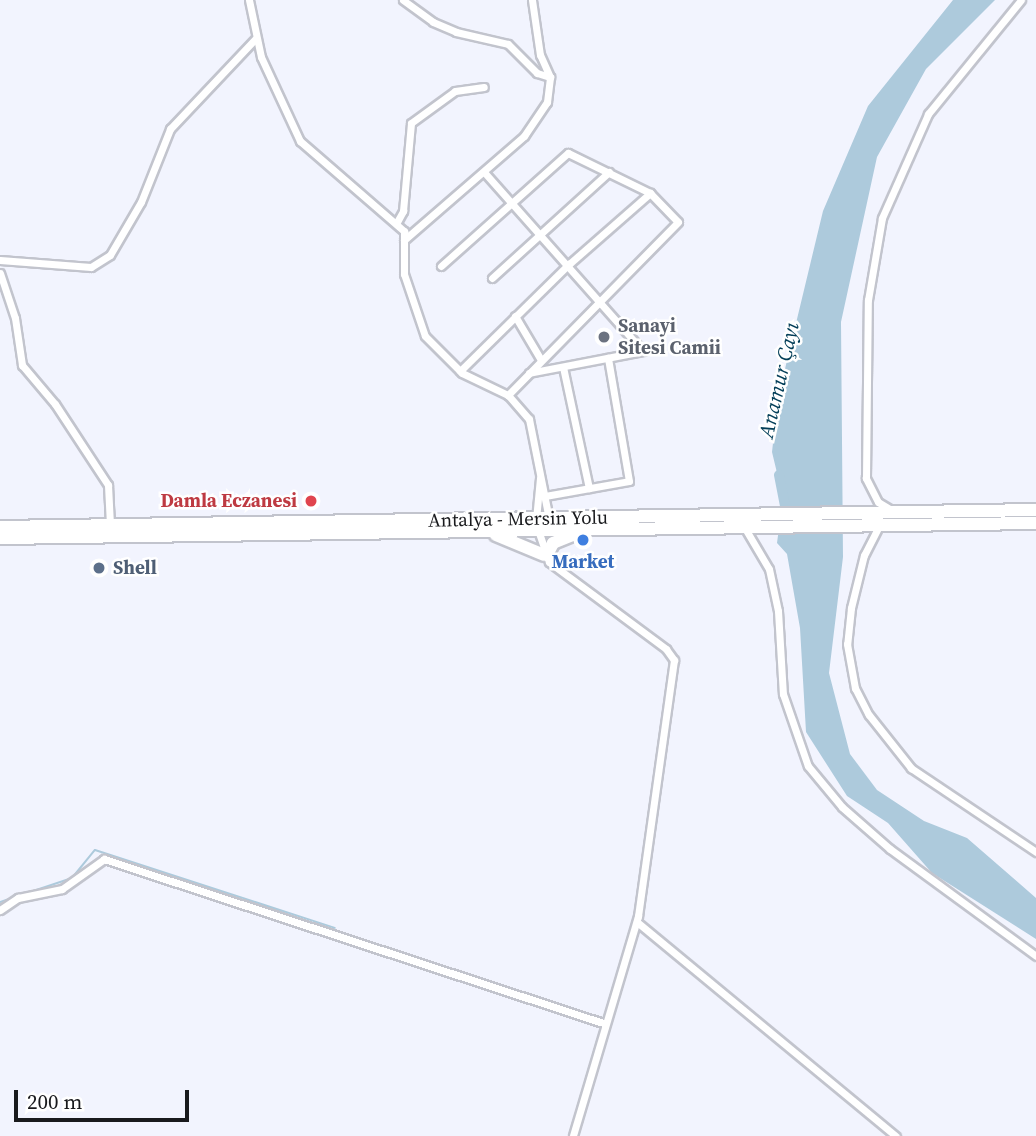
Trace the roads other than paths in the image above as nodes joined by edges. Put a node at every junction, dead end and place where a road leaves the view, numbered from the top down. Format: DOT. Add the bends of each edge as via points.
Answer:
graph roads {
  1 [pos="249,0"];
  2 [pos="403,0"];
  3 [pos="532,0"];
  4 [pos="1021,0"];
  5 [pos="255,39"];
  6 [pos="550,77"];
  7 [pos="484,87"];
  8 [pos="484,172"];
  9 [pos="608,172"];
  10 [pos="650,193"];
  11 [pos="512,203"];
  12 [pos="397,222"];
  13 [pos="541,234"];
  14 [pos="404,240"];
  15 [pos="0,260"];
  16 [pos="569,264"];
  17 [pos="441,266"];
  18 [pos="0,273"];
  19 [pos="492,278"];
  20 [pos="600,302"];
  21 [pos="515,316"];
  22 [pos="608,358"];
  23 [pos="541,360"];
  24 [pos="563,367"];
  25 [pos="460,372"];
  26 [pos="528,374"];
  27 [pos="508,395"];
  28 [pos="540,470"];
  29 [pos="589,488"];
  30 [pos="545,496"];
  31 [pos="1036,510"];
  32 [pos="897,514"];
  33 [pos="873,522"];
  34 [pos="1036,523"];
  35 [pos="543,524"];
  36 [pos="110,525"];
  37 [pos="752,525"];
  38 [pos="0,527"];
  39 [pos="475,530"];
  40 [pos="584,530"];
  41 [pos="0,538"];
  42 [pos="547,556"];
  43 [pos="1036,852"];
  44 [pos="0,910"];
  45 [pos="636,922"];
  46 [pos="1036,956"];
  47 [pos="606,1024"];
  48 [pos="573,1136"];
  49 [pos="896,1136"];
  1 -- 5 [label="street"];
  2 -- 6 [label="street" via="456,32 508,44 537,73"];
  3 -- 6 [label="street" via="540,55"];
  4 -- 32 [label="street" via="928,114 882,218 868,300 866,478 878,502"];
  5 -- 12 [label="street" via="300,141"];
  5 -- 15 [label="street" via="170,129 141,202 110,255 91,267"];
  6 -- 8 [label="street" via="547,102"];
  7 -- 12 [label="street" via="455,91 411,123 403,211"];
  8 -- 11 [label="street"];
  8 -- 14 [label="street"];
  9 -- 10 [label="street"];
  9 -- 11 [label="street" via="568,152"];
  9 -- 13 [label="street"];
  10 -- 16 [label="street"];
  10 -- 20 [label="street" via="678,222"];
  11 -- 13 [label="street"];
  11 -- 17 [label="street"];
  12 -- 14 [label="street"];
  13 -- 16 [label="street"];
  13 -- 19 [label="street"];
  14 -- 25 [label="street" via="404,274 414,313 425,336"];
  16 -- 20 [label="street"];
  16 -- 21 [label="street"];
  18 -- 36 [label="street" via="15,318 22,365 55,404 108,485"];
  20 -- 22 [label="street" via="643,351"];
  20 -- 23 [label="street"];
  21 -- 23 [label="street"];
  21 -- 25 [label="street"];
  22 -- 24 [label="street"];
  22 -- 29 [label="street" via="629,481"];
  23 -- 26 [label="street"];
  24 -- 26 [label="street"];
  24 -- 29 [label="street"];
  25 -- 27 [label="street"];
  26 -- 27 [label="street"];
  27 -- 28 [label="street" via="529,419"];
  28 -- 30 [label="street"];
  28 -- 35 [label="street"];
  29 -- 30 [label="street"];
  30 -- 35 [label="street"];
  31 -- 32 [label="highway, Antalya - Mersin Yolu"];
  32 -- 33 [label="highway, Antalya - Mersin Yolu"];
  33 -- 34 [label="highway, Antalya - Mersin Yolu"];
  33 -- 37 [label="highway, Antalya - Mersin Yolu"];
  33 -- 43 [label="street" via="847,644 855,688 869,715 911,768"];
  35 -- 36 [label="highway, Antalya - Mersin Yolu"];
  35 -- 37 [label="highway, Antalya - Mersin Yolu"];
  35 -- 39 [label="highway, Antalya - Mersin Yolu"];
  35 -- 40 [label="highway, Antalya - Mersin Yolu"];
  35 -- 42 [label="street"];
  35 -- 42 [label="street"];
  36 -- 38 [label="highway, Antalya - Mersin Yolu"];
  37 -- 40 [label="highway, Antalya - Mersin Yolu"];
  37 -- 46 [label="street" via="769,569 778,611 783,694 808,766 842,807 890,849"];
  39 -- 41 [label="highway, Antalya - Mersin Yolu"];
  39 -- 42 [label="highway" via="515,540"];
  40 -- 42 [label="highway" via="559,540"];
  42 -- 45 [label="street" via="674,660"];
  44 -- 47 [label="street" via="18,898 62,889 104,859"];
  45 -- 47 [label="street"];
  45 -- 49 [label="street"];
  47 -- 48 [label="street"];
}
